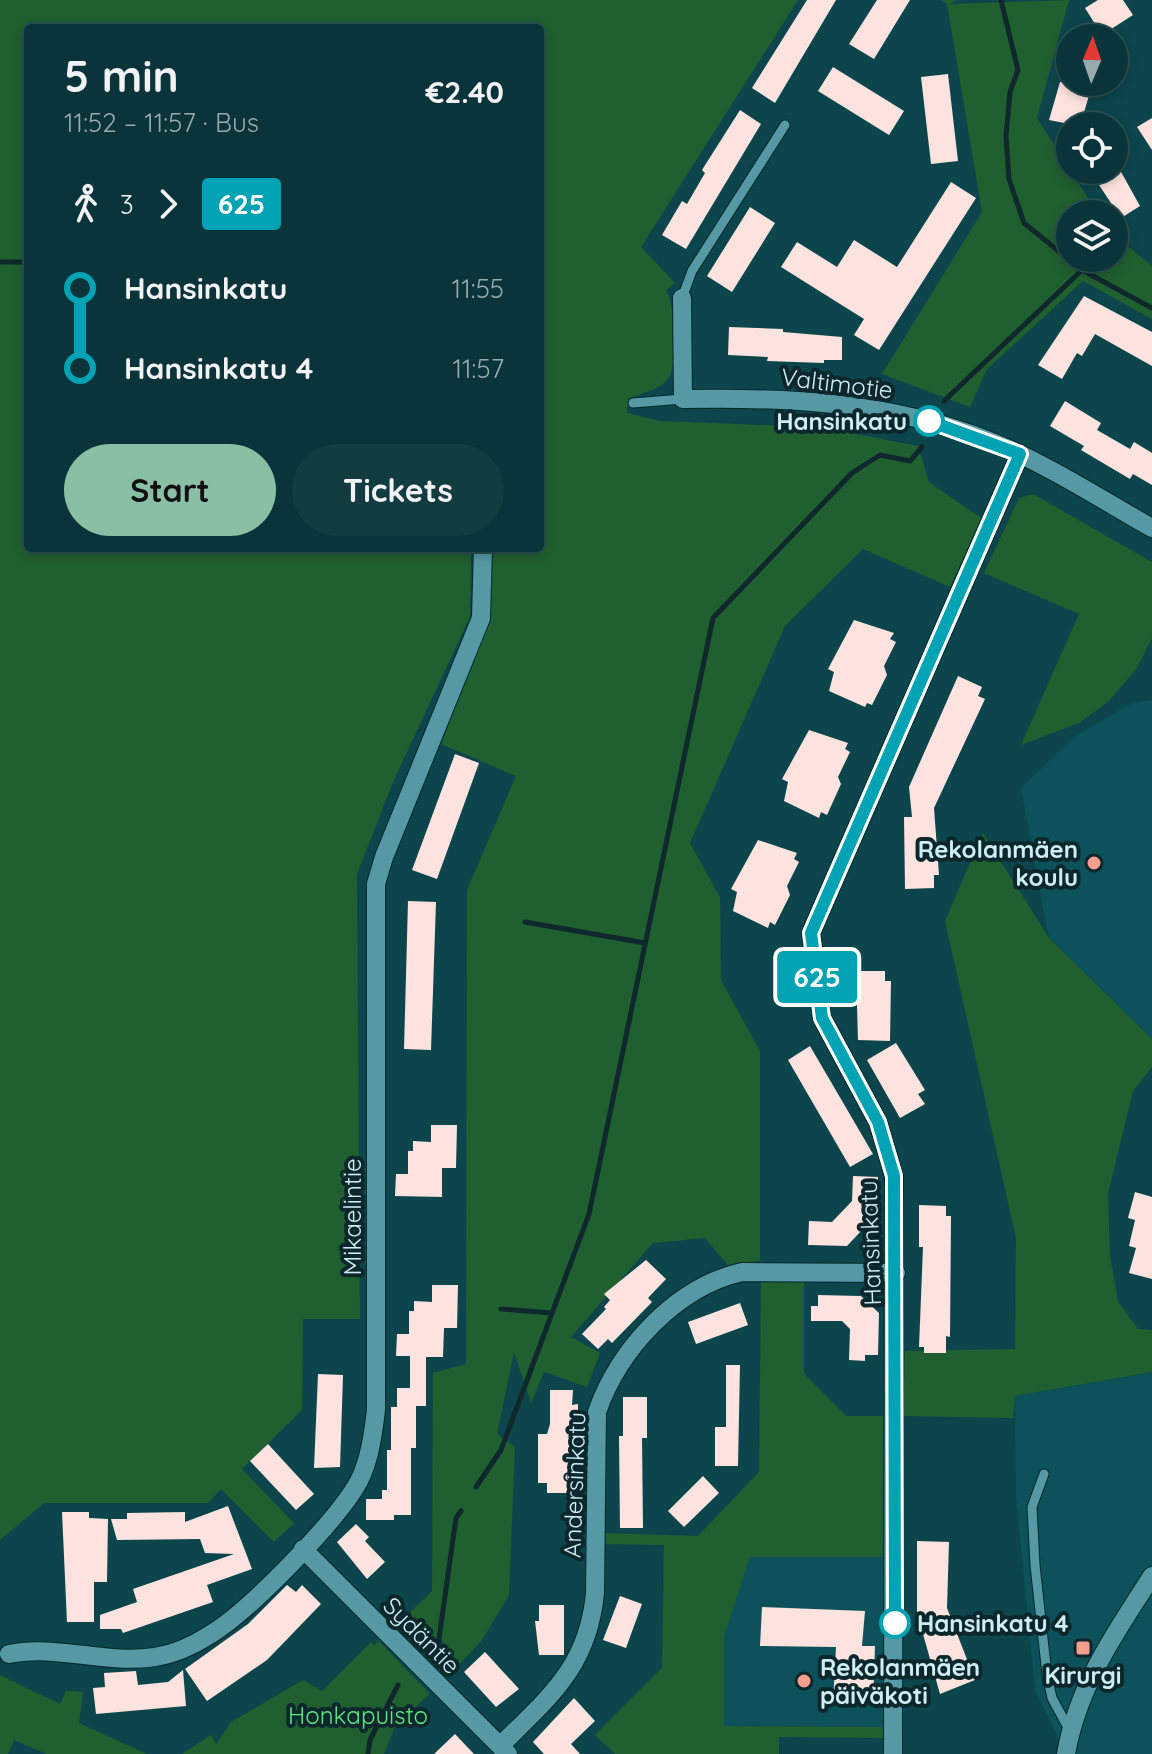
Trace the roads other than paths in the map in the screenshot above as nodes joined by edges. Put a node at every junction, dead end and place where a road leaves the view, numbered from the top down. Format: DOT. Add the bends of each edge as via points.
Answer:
graph roads {
  1 [pos="785,125"];
  2 [pos="682,298"];
  3 [pos="683,399"];
  4 [pos="633,403"];
  5 [pos="1020,454"];
  6 [pos="1152,528"];
  7 [pos="483,552"];
  8 [pos="896,1273"];
  9 [pos="1044,1474"];
  10 [pos="303,1549"];
  11 [pos="1152,1576"];
  12 [pos="9,1654"];
  13 [pos="1070,1732"];
  14 [pos="504,1750"];
  15 [pos="893,1754"];
  16 [pos="1066,1754"];
  1 -- 2 [label="lane" via="692,271"];
  2 -- 3 [label="street"];
  3 -- 4 [label="lane"];
  3 -- 5 [label="street, Valtimotie" via="854,405 960,430"];
  5 -- 6 [label="street, Valtimotie"];
  5 -- 8 [label="street, Hansinkatu" via="811,933 822,1018 878,1122 894,1176"];
  7 -- 10 [label="street, Mikaelintie" via="481,618 376,884 373,1441 341,1508"];
  8 -- 14 [label="street, Andersinkatu" via="742,1272 718,1277 686,1296 624,1357 597,1412 595,1593 583,1651"];
  8 -- 15 [label="street, Hansinkatu"];
  9 -- 13 [label="lane" via="1032,1507 1035,1565 1049,1687"];
  10 -- 12 [label="street, Mikaelintie" via="238,1613 178,1652 128,1660 27,1650"];
  10 -- 14 [label="street, Sydäntie"];
  11 -- 13 [label="street" via="1099,1658"];
  13 -- 16 [label="street"];
}
